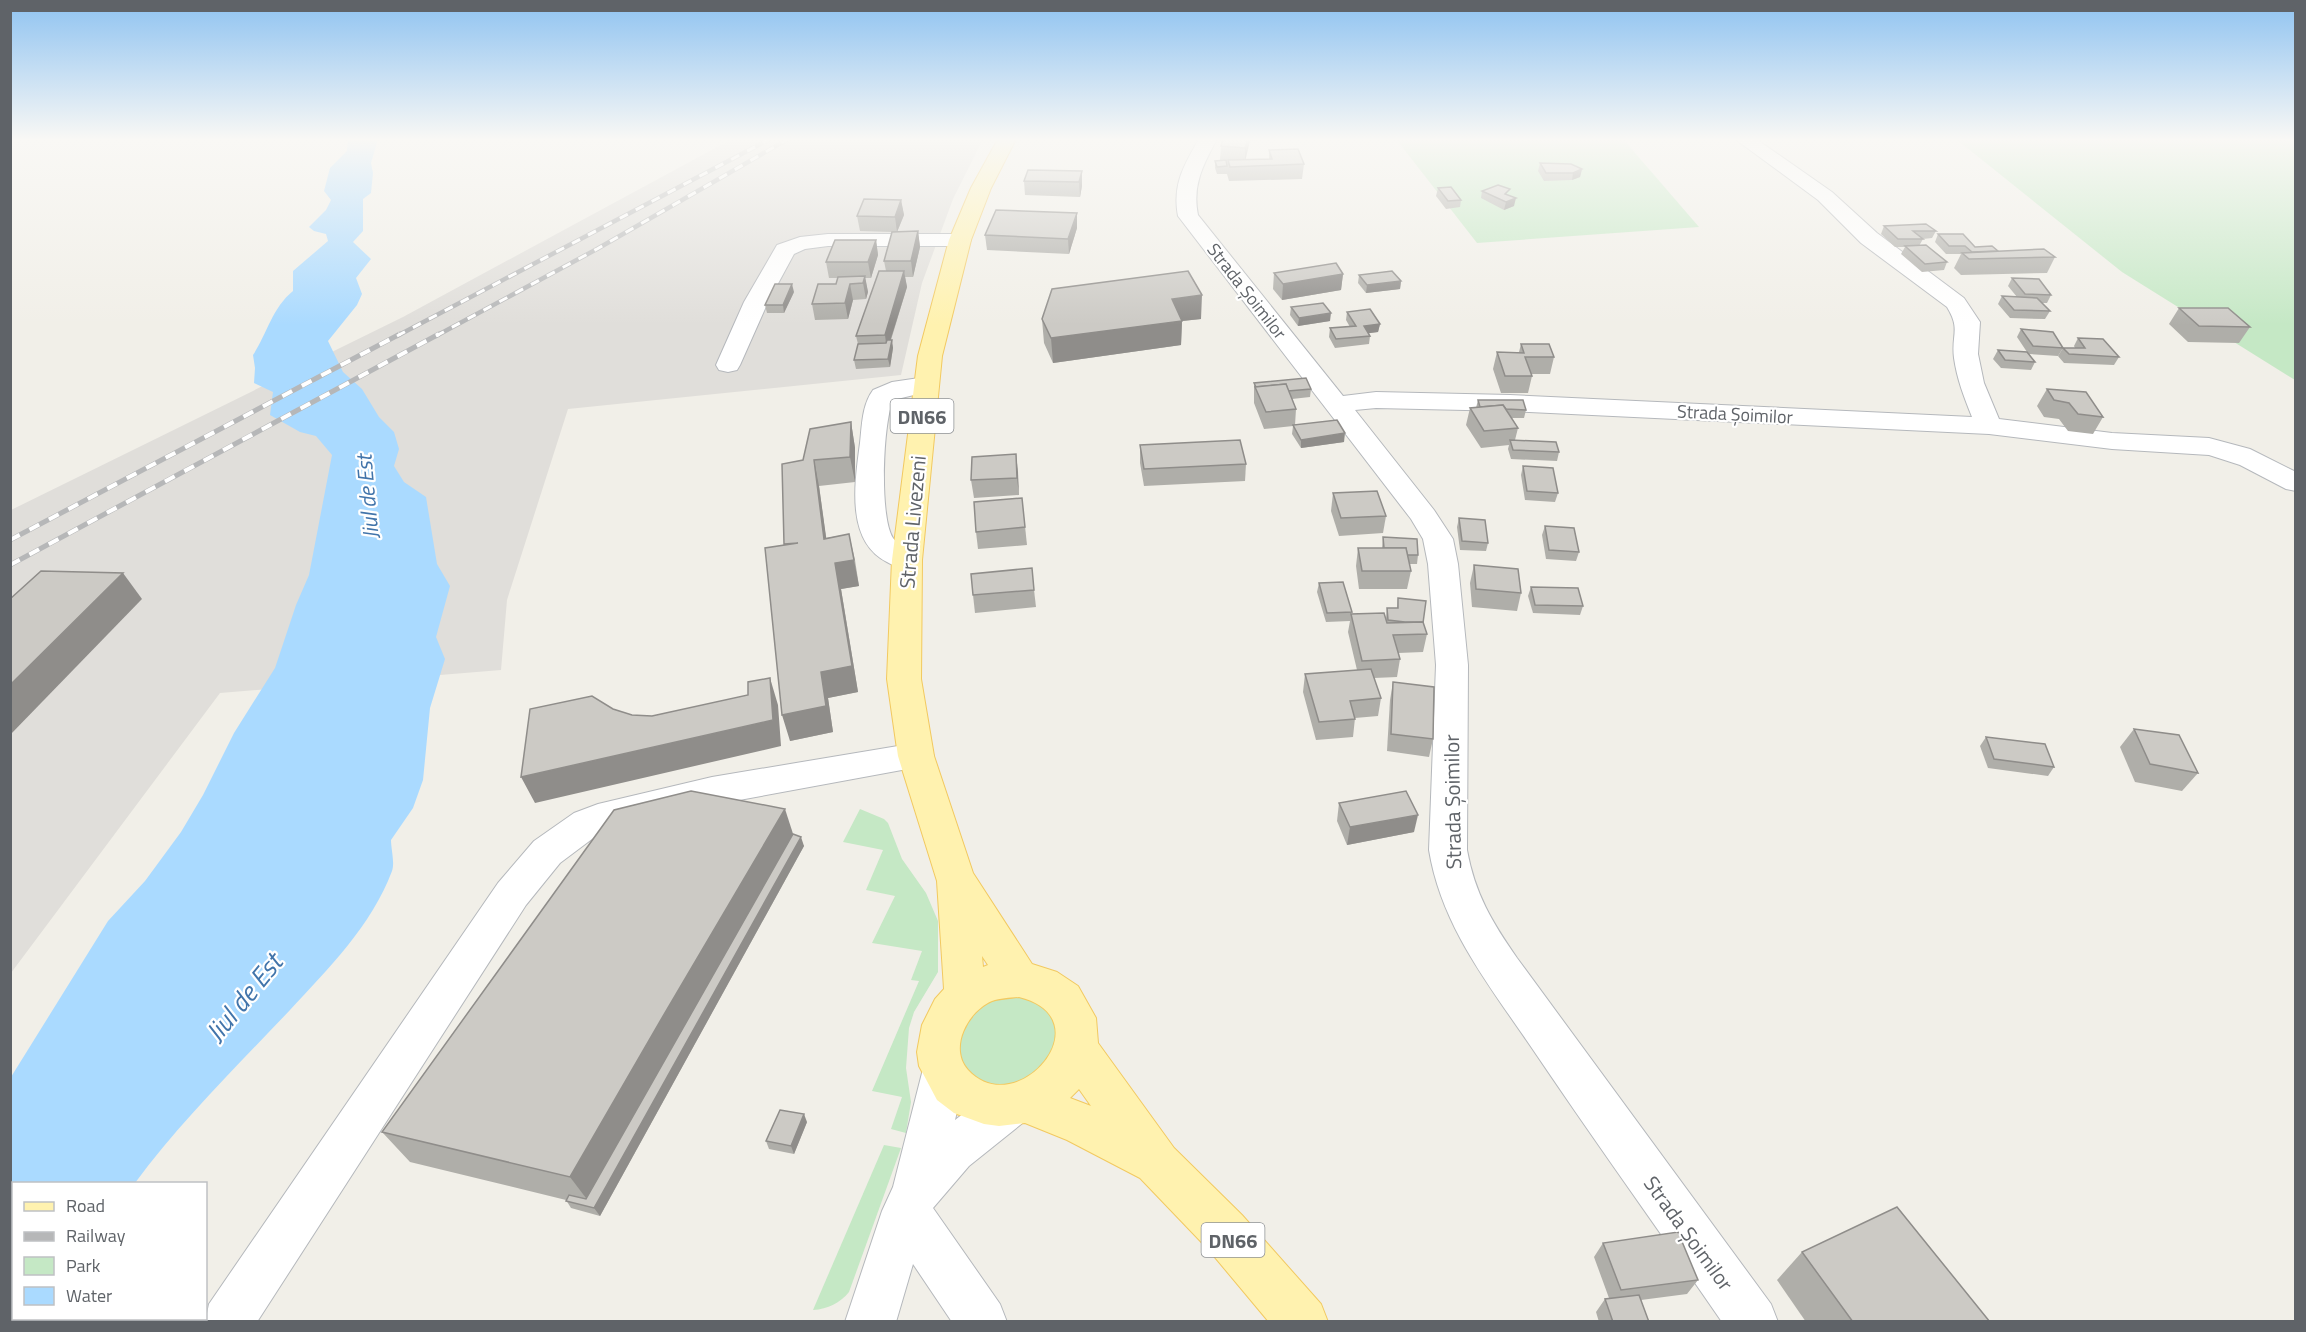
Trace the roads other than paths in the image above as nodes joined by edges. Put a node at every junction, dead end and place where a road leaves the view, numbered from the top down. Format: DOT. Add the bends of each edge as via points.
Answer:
graph roads {
  1 [pos="976,201"];
  2 [pos="1184,201"];
  3 [pos="1830,201"];
  4 [pos="960,240"];
  5 [pos="728,365"];
  6 [pos="926,385"];
  7 [pos="1337,405"];
  8 [pos="1989,426"];
  9 [pos="2295,483"];
  10 [pos="908,560"];
  11 [pos="916,756"];
  12 [pos="955,878"];
  13 [pos="1019,980"];
  14 [pos="965,996"];
  15 [pos="1077,1050"];
  16 [pos="944,1073"];
  17 [pos="1018,1104"];
  18 [pos="1158,1164"];
  19 [pos="911,1202"];
  20 [pos="227,1322"];
  21 [pos="870,1322"];
  22 [pos="982,1322"];
  23 [pos="1303,1322"];
  24 [pos="1753,1322"];
  1 -- 4 [label="main road, Strada Livezeni / DN66"];
  2 -- 7 [label="street, Strada Șoimilor" via="1188,216"];
  3 -- 8 [label="street" via="1869,238 1956,303 1968,322 1966,354 1971,383"];
  4 -- 5 [label="street" via="828,240 800,243 785,250"];
  4 -- 6 [label="main road, Strada Livezeni / DN66" via="932,346"];
  6 -- 10 [label="main road, Strada Livezeni / DN66"];
  6 -- 10 [label="street" via="882,394 863,436 877,536 884,547"];
  7 -- 8 [label="street, Strada Șoimilor" via="1376,400 1510,403"];
  7 -- 24 [label="street, Strada Șoimilor" via="1438,539 1452,664 1448,850 1458,895 1473,926 1568,1064"];
  8 -- 9 [label="street, Strada Șoimilor" via="2061,437 2192,443 2224,449"];
  10 -- 11 [label="main road, Strada Livezeni / DN66" via="904,679"];
  11 -- 12 [label="main road, Strada Livezeni / DN66"];
  11 -- 20 [label="street" via="712,791 611,814 587,824 547,852 512,894"];
  12 -- 13 [label="main road, Strada Livezeni"];
  12 -- 14 [label="main road, Strada Livezeni / DN66"];
  13 -- 14 [label="main road" via="1000,980"];
  13 -- 15 [label="main road" via="1041,984 1071,1010 1077,1029"];
  14 -- 16 [label="main road" via="952,1008 938,1040"];
  15 -- 17 [label="main road" via="1060,1081 1045,1094"];
  15 -- 18 [label="main road, DN66"];
  16 -- 17 [label="main road" via="955,1088 970,1098 989,1104"];
  16 -- 19 [label="street"];
  17 -- 18 [label="main road" via="1083,1125"];
  17 -- 19 [label="street" via="953,1150"];
  18 -- 23 [label="main road, DN66" via="1225,1232"];
  19 -- 21 [label="street"];
  19 -- 22 [label="street"];
}
